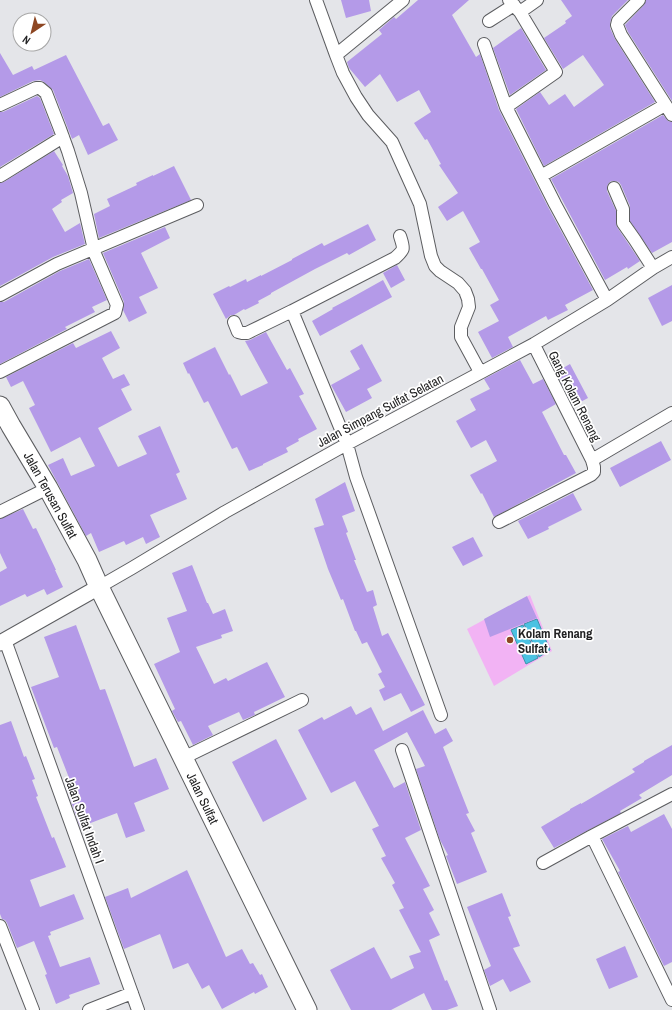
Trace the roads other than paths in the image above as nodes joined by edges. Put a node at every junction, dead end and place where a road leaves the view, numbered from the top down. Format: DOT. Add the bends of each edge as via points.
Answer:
graph roads {
  1 [pos="316,0"];
  2 [pos="403,0"];
  3 [pos="537,0"];
  4 [pos="639,0"];
  5 [pos="514,6"];
  6 [pos="489,21"];
  7 [pos="484,44"];
  8 [pos="336,55"];
  9 [pos="665,104"];
  10 [pos="0,105"];
  11 [pos="506,107"];
  12 [pos="672,115"];
  13 [pos="63,137"];
  14 [pos="0,176"];
  15 [pos="541,176"];
  16 [pos="614,188"];
  17 [pos="196,205"];
  18 [pos="400,236"];
  19 [pos="94,248"];
  20 [pos="672,257"];
  21 [pos="653,268"];
  22 [pos="0,295"];
  23 [pos="608,300"];
  24 [pos="292,311"];
  25 [pos="234,322"];
  26 [pos="534,344"];
  27 [pos="0,372"];
  28 [pos="480,372"];
  29 [pos="0,408"];
  30 [pos="672,413"];
  31 [pos="346,444"];
  32 [pos="592,460"];
  33 [pos="48,488"];
  34 [pos="0,512"];
  35 [pos="499,522"];
  36 [pos="99,587"];
  37 [pos="2,641"];
  38 [pos="302,700"];
  39 [pos="441,715"];
  40 [pos="402,750"];
  41 [pos="183,758"];
  42 [pos="672,794"];
  43 [pos="592,836"];
  44 [pos="543,863"];
  45 [pos="0,926"];
  46 [pos="132,993"];
  47 [pos="672,1000"];
  48 [pos="33,1010"];
  49 [pos="89,1010"];
  50 [pos="138,1010"];
  51 [pos="307,1010"];
  52 [pos="490,1010"];
  1 -- 8 [label="street"];
  2 -- 8 [label="street"];
  3 -- 5 [label="street"];
  4 -- 9 [label="street" via="617,25"];
  5 -- 6 [label="street"];
  5 -- 11 [label="street" via="556,72"];
  7 -- 11 [label="street"];
  8 -- 28 [label="street" via="356,97 392,142 420,204 435,266 465,291 469,307 461,327 461,337"];
  9 -- 12 [label="street"];
  9 -- 15 [label="street"];
  10 -- 13 [label="street" via="40,88 46,93"];
  11 -- 15 [label="street"];
  13 -- 14 [label="street"];
  13 -- 19 [label="street" via="81,193"];
  15 -- 23 [label="street"];
  16 -- 21 [label="street" via="623,209 623,223"];
  17 -- 19 [label="street"];
  18 -- 24 [label="street" via="404,248 395,258"];
  19 -- 22 [label="street" via="57,264"];
  19 -- 27 [label="street" via="117,305 115,313"];
  20 -- 21 [label="street, Jalan Simpang Sulfat Selatan"];
  21 -- 23 [label="street, Jalan Simpang Sulfat Selatan"];
  23 -- 26 [label="street, Jalan Simpang Sulfat Selatan"];
  24 -- 25 [label="street" via="247,333 238,332"];
  24 -- 31 [label="street"];
  26 -- 28 [label="street, Jalan Simpang Sulfat Selatan"];
  26 -- 32 [label="street, Gang Kolam Renang"];
  28 -- 31 [label="street, Jalan Simpang Sulfat Selatan"];
  29 -- 33 [label="main road, Jalan Terusan Sulfat"];
  30 -- 32 [label="street, Gang Kolam Renang"];
  31 -- 36 [label="street, Jalan Simpang Sulfat Selatan"];
  31 -- 39 [label="street"];
  32 -- 35 [label="street, Gang Kolam Renang" via="594,472"];
  33 -- 34 [label="street"];
  33 -- 36 [label="main road, Jalan Terusan Sulfat"];
  36 -- 37 [label="street"];
  36 -- 41 [label="main road, Jalan Sulfat"];
  37 -- 46 [label="street, Jalan Sulfat Indah I"];
  38 -- 41 [label="street"];
  40 -- 52 [label="street"];
  41 -- 51 [label="main road, Jalan Sulfat"];
  42 -- 43 [label="street"];
  43 -- 44 [label="street"];
  43 -- 47 [label="street"];
  45 -- 48 [label="street"];
  46 -- 49 [label="street"];
  46 -- 50 [label="street, Jalan Sulfat Indah I"];
}
